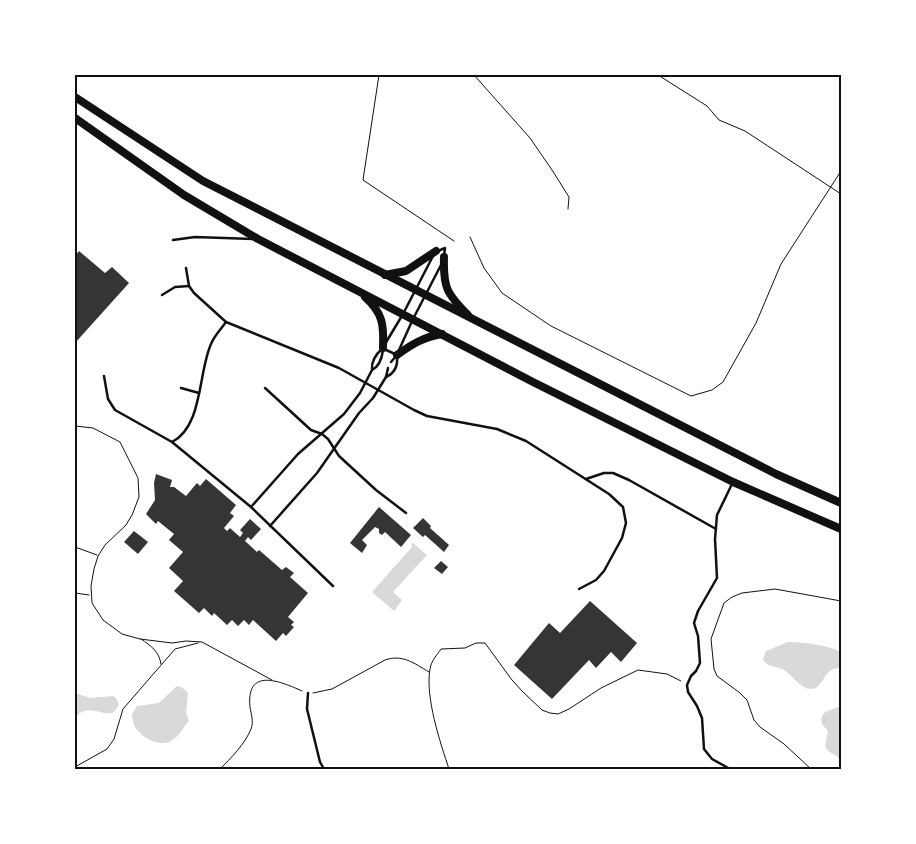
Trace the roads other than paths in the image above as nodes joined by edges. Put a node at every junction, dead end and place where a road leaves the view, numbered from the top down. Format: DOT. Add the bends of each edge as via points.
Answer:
graph roads {
  1 [pos="75,97"];
  2 [pos="75,118"];
  3 [pos="258,239"];
  4 [pos="172,240"];
  5 [pos="436,251"];
  6 [pos="444,257"];
  7 [pos="186,268"];
  8 [pos="385,275"];
  9 [pos="189,286"];
  10 [pos="416,290"];
  11 [pos="358,291"];
  12 [pos="162,295"];
  13 [pos="426,296"];
  14 [pos="403,314"];
  15 [pos="413,319"];
  16 [pos="473,320"];
  17 [pos="226,322"];
  18 [pos="442,334"];
  19 [pos="383,348"];
  20 [pos="397,355"];
  21 [pos="391,362"];
  22 [pos="388,368"];
  23 [pos="372,370"];
  24 [pos="104,376"];
  25 [pos="386,377"];
  26 [pos="366,382"];
  27 [pos="181,388"];
  28 [pos="265,388"];
  29 [pos="379,389"];
  30 [pos="198,394"];
  31 [pos="322,434"];
  32 [pos="172,442"];
  33 [pos="334,448"];
  34 [pos="586,479"];
  35 [pos="733,482"];
  36 [pos="841,503"];
  37 [pos="251,507"];
  38 [pos="406,513"];
  39 [pos="270,526"];
  40 [pos="716,529"];
  41 [pos="841,529"];
  42 [pos="333,586"];
  43 [pos="579,589"];
  44 [pos="308,693"];
  45 [pos="324,769"];
  46 [pos="730,769"];
  1 -- 8 [label="highway" via="203,181"];
  2 -- 3 [label="highway" via="184,195"];
  3 -- 4 [label="lane" via="195,237"];
  3 -- 11 [label="highway"];
  5 -- 6 [label="lane" via="445,248"];
  5 -- 8 [label="highway" via="406,270"];
  5 -- 10 [label="lane"];
  6 -- 13 [label="lane"];
  6 -- 16 [label="highway" via="448,293"];
  7 -- 9 [label="lane"];
  8 -- 10 [label="highway"];
  9 -- 12 [label="lane" via="175,287"];
  9 -- 17 [label="lane"];
  10 -- 13 [label="highway"];
  10 -- 14 [label="lane"];
  11 -- 14 [label="highway"];
  11 -- 19 [label="highway" via="382,318"];
  13 -- 15 [label="lane"];
  13 -- 16 [label="highway"];
  14 -- 15 [label="highway"];
  14 -- 19 [label="lane"];
  15 -- 18 [label="highway"];
  15 -- 20 [label="lane"];
  16 -- 36 [label="highway" via="776,474"];
  17 -- 26 [label="lane"];
  17 -- 30 [label="lane" via="210,345"];
  18 -- 20 [label="highway" via="414,342"];
  18 -- 35 [label="highway"];
  19 -- 20 [label="lane"];
  19 -- 23 [label="lane" via="371,364"];
  19 -- 23 [label="lane" via="382,358"];
  20 -- 21 [label="lane"];
  20 -- 25 [label="lane" via="392,375"];
  22 -- 25 [label="lane"];
  23 -- 26 [label="lane"];
  24 -- 32 [label="lane" via="108,399 115,410"];
  25 -- 29 [label="lane"];
  26 -- 29 [label="lane"];
  26 -- 31 [label="lane" via="353,403"];
  27 -- 30 [label="lane"];
  28 -- 31 [label="lane" via="311,430"];
  29 -- 33 [label="lane"];
  29 -- 34 [label="lane" via="427,416 511,434"];
  30 -- 32 [label="lane" via="187,428 181,438"];
  31 -- 33 [label="lane"];
  31 -- 37 [label="lane" via="298,454"];
  32 -- 37 [label="lane"];
  33 -- 38 [label="lane" via="376,490"];
  33 -- 39 [label="lane" via="317,473"];
  34 -- 40 [label="lane" via="613,473"];
  34 -- 43 [label="lane" via="623,507 626,523 604,572"];
  35 -- 40 [label="lane" via="717,515"];
  35 -- 41 [label="highway"];
  37 -- 39 [label="lane"];
  39 -- 42 [label="lane"];
  40 -- 46 [label="lane" via="717,578 694,623 700,663 687,685 702,718 704,749 712,759"];
  44 -- 45 [label="lane" via="307,709"];
}
